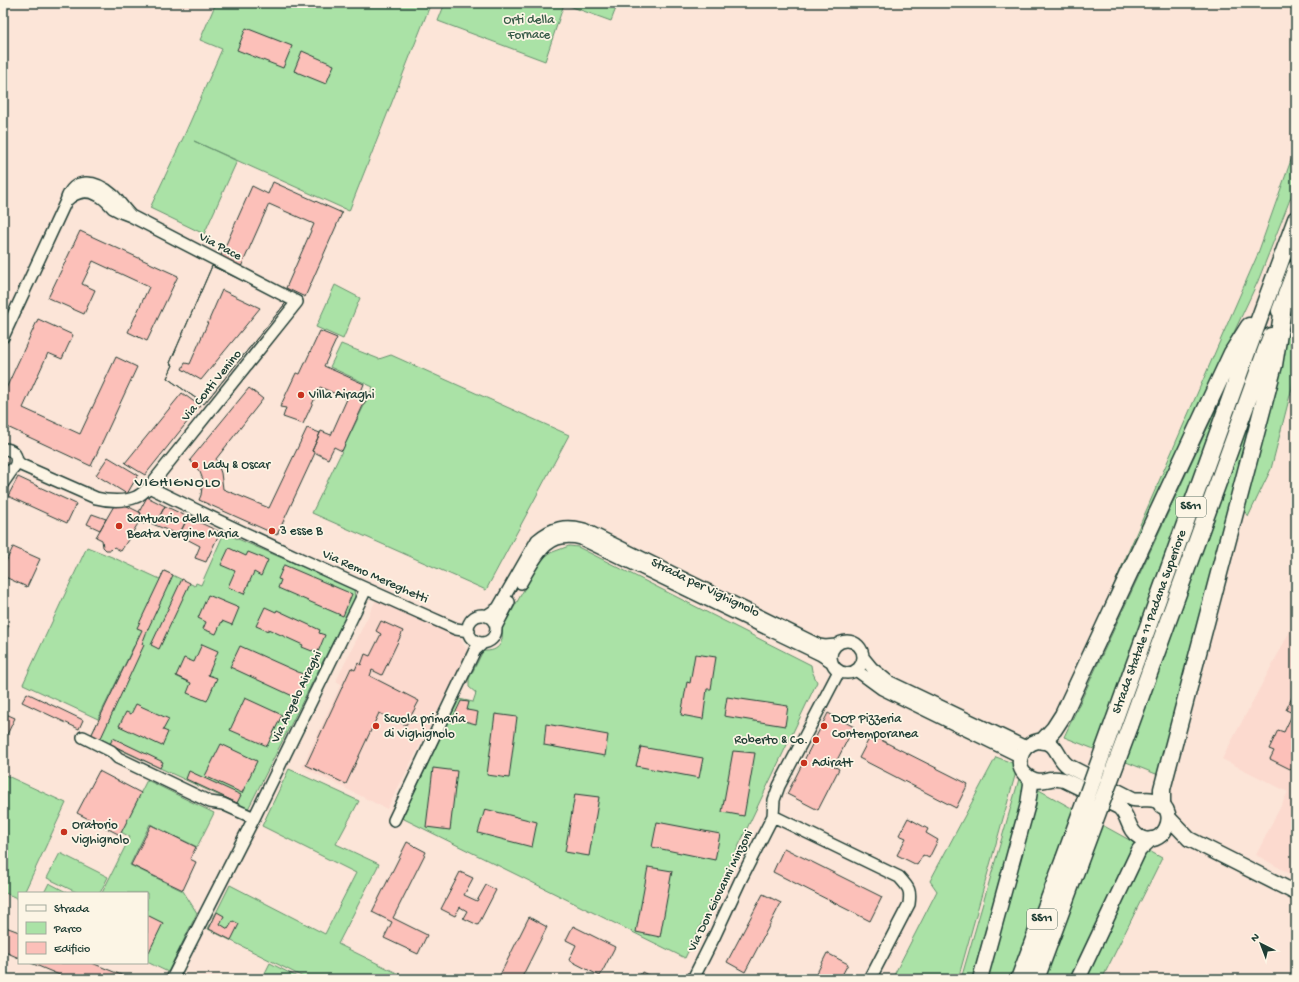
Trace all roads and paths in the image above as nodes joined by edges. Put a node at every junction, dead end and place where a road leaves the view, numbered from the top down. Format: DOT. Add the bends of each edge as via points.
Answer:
graph roads {
  1 [pos="1296,219"];
  2 [pos="1296,268"];
  3 [pos="1269,294"];
  4 [pos="297,302"];
  5 [pos="1284,302"];
  6 [pos="3,337"];
  7 [pos="3,449"];
  8 [pos="14,467"];
  9 [pos="3,483"];
  10 [pos="149,487"];
  11 [pos="574,532"];
  12 [pos="366,589"];
  13 [pos="486,616"];
  14 [pos="496,626"];
  15 [pos="472,637"];
  16 [pos="836,645"];
  17 [pos="863,657"];
  18 [pos="835,666"];
  19 [pos="856,670"];
  20 [pos="83,737"];
  21 [pos="1043,741"];
  22 [pos="1023,752"];
  23 [pos="1030,778"];
  24 [pos="1165,811"];
  25 [pos="773,816"];
  26 [pos="254,818"];
  27 [pos="394,820"];
  28 [pos="1154,838"];
  29 [pos="1189,839"];
  30 [pos="1071,861"];
  31 [pos="1296,893"];
  32 [pos="172,979"];
  33 [pos="693,979"];
  34 [pos="870,979"];
  35 [pos="980,979"];
  36 [pos="1020,979"];
  37 [pos="1036,979"];
  38 [pos="1078,979"];
  1 -- 3 [label="highway, Strada Statale 11 Padana Superiore / SS11"];
  2 -- 5 [label="highway, Strada Statale 11 Padana Superiore / SS11"];
  3 -- 21 [label="highway" via="1232,353 1063,715"];
  3 -- 30 [label="highway, Strada Statale 11 Padana Superiore / SS11, bridge" via="1114,721"];
  4 -- 6 [label="street, Via Pace" via="113,208 96,194 77,192 66,201"];
  4 -- 10 [label="street, Via Conti Venino"];
  5 -- 24 [label="highway" via="1274,365 1162,789"];
  5 -- 30 [label="highway, Strada Statale 11 Padana Superiore / SS11, bridge" via="1130,726"];
  7 -- 8 [label="street, Via Conti Venino" via="10,450 16,456"];
  8 -- 9 [label="street"];
  8 -- 10 [label="street, Via Conti Venino" via="102,499 135,498"];
  10 -- 12 [label="street, Via Remo Mereghetti"];
  11 -- 13 [label="street" via="558,527 537,540 498,608"];
  11 -- 14 [label="street" via="556,539 540,552"];
  11 -- 16 [label="street, Strada per Vighignolo" via="584,529 819,644"];
  11 -- 18 [label="street, Strada per Vighignolo" via="581,539 814,652"];
  12 -- 15 [label="street, Via Remo Mereghetti"];
  12 -- 26 [label="street, Via Angelo Airaghi"];
  13 -- 14 [label="street" via="493,620"];
  13 -- 15 [label="street" via="473,619"];
  14 -- 15 [label="street" via="495,635 487,642"];
  15 -- 27 [label="street"];
  16 -- 17 [label="street" via="852,641 860,647"];
  16 -- 18 [label="street" via="832,652"];
  17 -- 19 [label="street" via="862,664"];
  17 -- 22 [label="street" via="872,668 888,680"];
  18 -- 19 [label="street" via="845,673"];
  18 -- 25 [label="street, Via Don Giovanni Minzoni" via="779,786 774,800"];
  19 -- 22 [label="street" via="882,689"];
  20 -- 26 [label="street" via="111,751 118,758 210,802 223,804"];
  21 -- 22 [label="main road" via="1033,742"];
  21 -- 24 [label="main road" via="1055,747 1062,762 1068,766 1133,799 1152,800"];
  22 -- 23 [label="main road" via="1022,769"];
  23 -- 28 [label="main road" via="1038,781 1057,778 1064,780 1119,807 1125,812 1133,833 1142,838"];
  23 -- 35 [label="main road" via="1028,804"];
  24 -- 28 [label="main road" via="1166,829"];
  24 -- 29 [label="main road"];
  25 -- 33 [label="street, Via Don Giovanni Minzoni"];
  25 -- 34 [label="street" via="900,877 907,886 910,893 909,904"];
  26 -- 32 [label="street, Via Angelo Airaghi"];
  28 -- 29 [label="main road"];
  28 -- 38 [label="main road" via="1138,850"];
  29 -- 31 [label="main road"];
  30 -- 36 [label="highway, Strada Statale 11 Padana Superiore / SS11"];
  30 -- 37 [label="highway, Strada Statale 11 Padana Superiore / SS11"];
}
